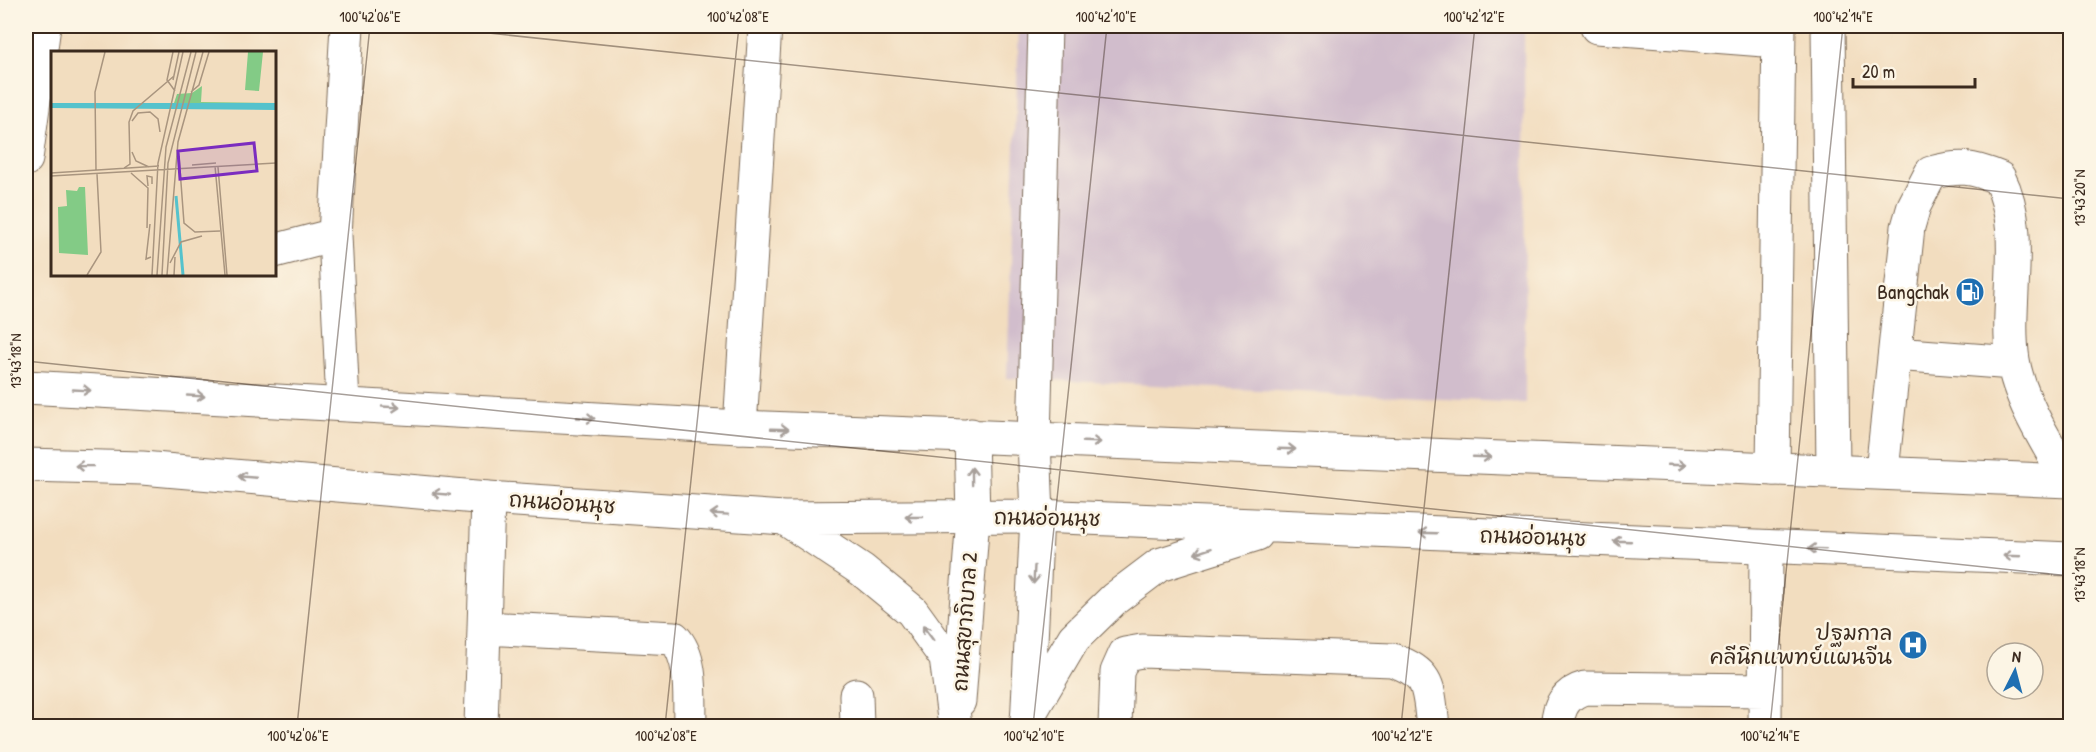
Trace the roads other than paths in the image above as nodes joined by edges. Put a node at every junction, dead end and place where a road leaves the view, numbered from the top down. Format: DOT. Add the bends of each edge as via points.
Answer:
graph roads {
  1 [pos="44,26"];
  2 [pos="347,26"];
  3 [pos="765,26"];
  4 [pos="1045,26"];
  5 [pos="1828,26"];
  6 [pos="1597,27"];
  7 [pos="1778,33"];
  8 [pos="26,159"];
  9 [pos="335,235"];
  10 [pos="276,250"];
  11 [pos="1895,354"];
  12 [pos="2013,363"];
  13 [pos="26,387"];
  14 [pos="343,404"];
  15 [pos="740,427"];
  16 [pos="971,435"];
  17 [pos="1034,439"];
  18 [pos="26,465"];
  19 [pos="1773,469"];
  20 [pos="1833,470"];
  21 [pos="1882,471"];
  22 [pos="2070,481"];
  23 [pos="488,498"];
  24 [pos="1037,516"];
  25 [pos="973,517"];
  26 [pos="784,518"];
  27 [pos="1278,527"];
  28 [pos="1766,547"];
  29 [pos="2070,559"];
  30 [pos="484,628"];
  31 [pos="1765,690"];
  32 [pos="856,694"];
  33 [pos="1027,722"];
  34 [pos="481,726"];
  35 [pos="690,726"];
  36 [pos="857,726"];
  37 [pos="956,726"];
  38 [pos="1115,726"];
  39 [pos="1433,726"];
  40 [pos="1558,726"];
  41 [pos="1765,726"];
  1 -- 8 [label="main road"];
  2 -- 9 [label="main road"];
  3 -- 15 [label="main road"];
  4 -- 17 [label="main road"];
  5 -- 20 [label="main road"];
  6 -- 7 [label="main road"];
  7 -- 19 [label="main road"];
  9 -- 10 [label="main road"];
  9 -- 14 [label="main road"];
  11 -- 12 [label="main road"];
  11 -- 12 [label="main road" via="1908,227 1914,206 1931,173 1954,166 1977,169 1999,178 2007,193 2012,227"];
  11 -- 21 [label="main road"];
  12 -- 22 [label="main road" via="2041,430"];
  13 -- 14 [label="main road, one-way"];
  14 -- 15 [label="main road, one-way"];
  15 -- 16 [label="main road, one-way"];
  16 -- 17 [label="main road"];
  25 -- 16 [label="main road, ถนนสุขาภิบาล 2, one-way"];
  17 -- 19 [label="main road, one-way"];
  17 -- 24 [label="main road"];
  23 -- 18 [label="main road, ถนนอ่อนนุช, one-way" via="142,468"];
  19 -- 20 [label="main road"];
  20 -- 21 [label="main road"];
  21 -- 22 [label="main road"];
  26 -- 23 [label="main road, ถนนอ่อนนุช, one-way"];
  23 -- 30 [label="main road"];
  24 -- 25 [label="main road, ถนนอ่อนนุช"];
  24 -- 27 [label="main road, ถนนอ่อนนุช"];
  24 -- 33 [label="main road, one-way"];
  25 -- 26 [label="main road, ถนนอ่อนนุช, one-way"];
  25 -- 37 [label="main road, ถนนสุขาภิบาล 2"];
  37 -- 26 [label="main road, one-way" via="946,658 912,611 862,570"];
  28 -- 27 [label="main road, ถนนอ่อนนุช, one-way"];
  27 -- 33 [label="main road, one-way" via="1159,565 1114,599 1074,638"];
  29 -- 28 [label="main road, ถนนอ่อนนุช, one-way"];
  28 -- 31 [label="main road"];
  30 -- 34 [label="main road"];
  30 -- 35 [label="main road" via="674,638 686,658"];
  31 -- 40 [label="main road" via="1585,688 1573,691 1561,704"];
  31 -- 41 [label="main road"];
  32 -- 36 [label="main road"];
  38 -- 39 [label="main road" via="1117,672 1125,654 1142,651 1392,660 1413,667 1427,682"];
}
